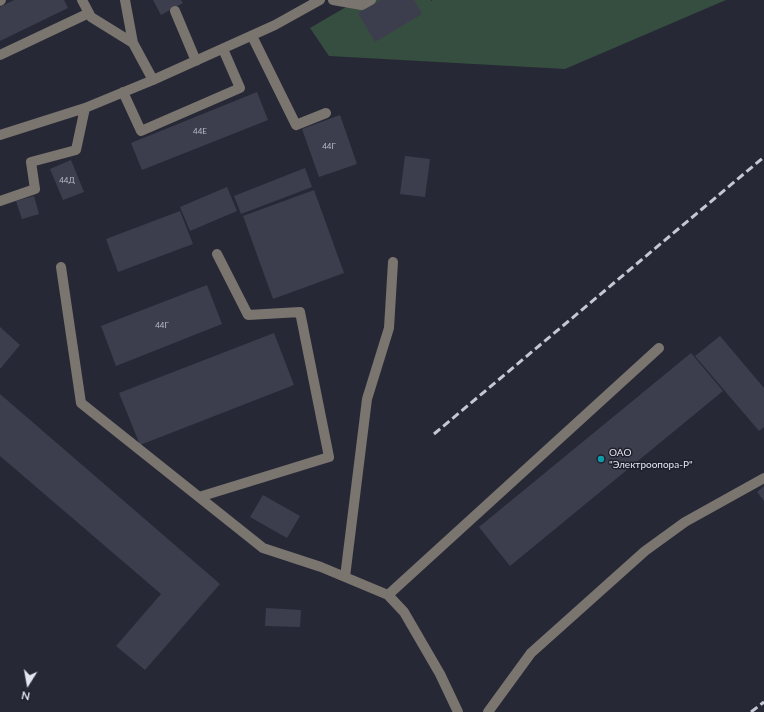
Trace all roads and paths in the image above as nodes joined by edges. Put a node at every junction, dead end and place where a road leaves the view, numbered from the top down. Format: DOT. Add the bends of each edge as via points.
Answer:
graph roads {
  1 [pos="82,0"];
  2 [pos="125,0"];
  3 [pos="320,0"];
  4 [pos="334,0"];
  5 [pos="371,0"];
  6 [pos="175,11"];
  7 [pos="89,13"];
  8 [pos="252,36"];
  9 [pos="133,43"];
  10 [pos="223,48"];
  11 [pos="0,55"];
  12 [pos="196,61"];
  13 [pos="153,80"];
  14 [pos="123,92"];
  15 [pos="85,108"];
  16 [pos="326,113"];
  17 [pos="0,134"];
  18 [pos="0,201"];
  19 [pos="217,254"];
  20 [pos="393,262"];
  21 [pos="61,267"];
  22 [pos="659,348"];
  23 [pos="764,478"];
  24 [pos="199,497"];
  25 [pos="345,577"];
  26 [pos="388,595"];
  27 [pos="458,712"];
  28 [pos="488,712"];
  1 -- 7 [label="street"];
  2 -- 9 [label="street"];
  3 -- 8 [label="street"];
  4 -- 5 [label="street" via="362,5"];
  6 -- 12 [label="street"];
  7 -- 9 [label="street" via="91,17"];
  7 -- 11 [label="street"];
  8 -- 10 [label="street"];
  8 -- 16 [label="street" via="296,124"];
  9 -- 13 [label="street"];
  10 -- 12 [label="street"];
  10 -- 14 [label="street" via="240,88 141,131"];
  12 -- 13 [label="street"];
  13 -- 14 [label="street"];
  14 -- 15 [label="street"];
  15 -- 17 [label="street"];
  15 -- 18 [label="street" via="76,150 31,162 35,189"];
  19 -- 24 [label="street" via="248,316 300,312 329,457"];
  20 -- 25 [label="street" via="388,328 367,400"];
  21 -- 24 [label="street" via="81,403"];
  22 -- 26 [label="street"];
  23 -- 28 [label="street" via="685,522 645,551 531,653"];
  24 -- 25 [label="street" via="263,548"];
  25 -- 26 [label="street"];
  26 -- 27 [label="street" via="404,612 440,674"];
}
